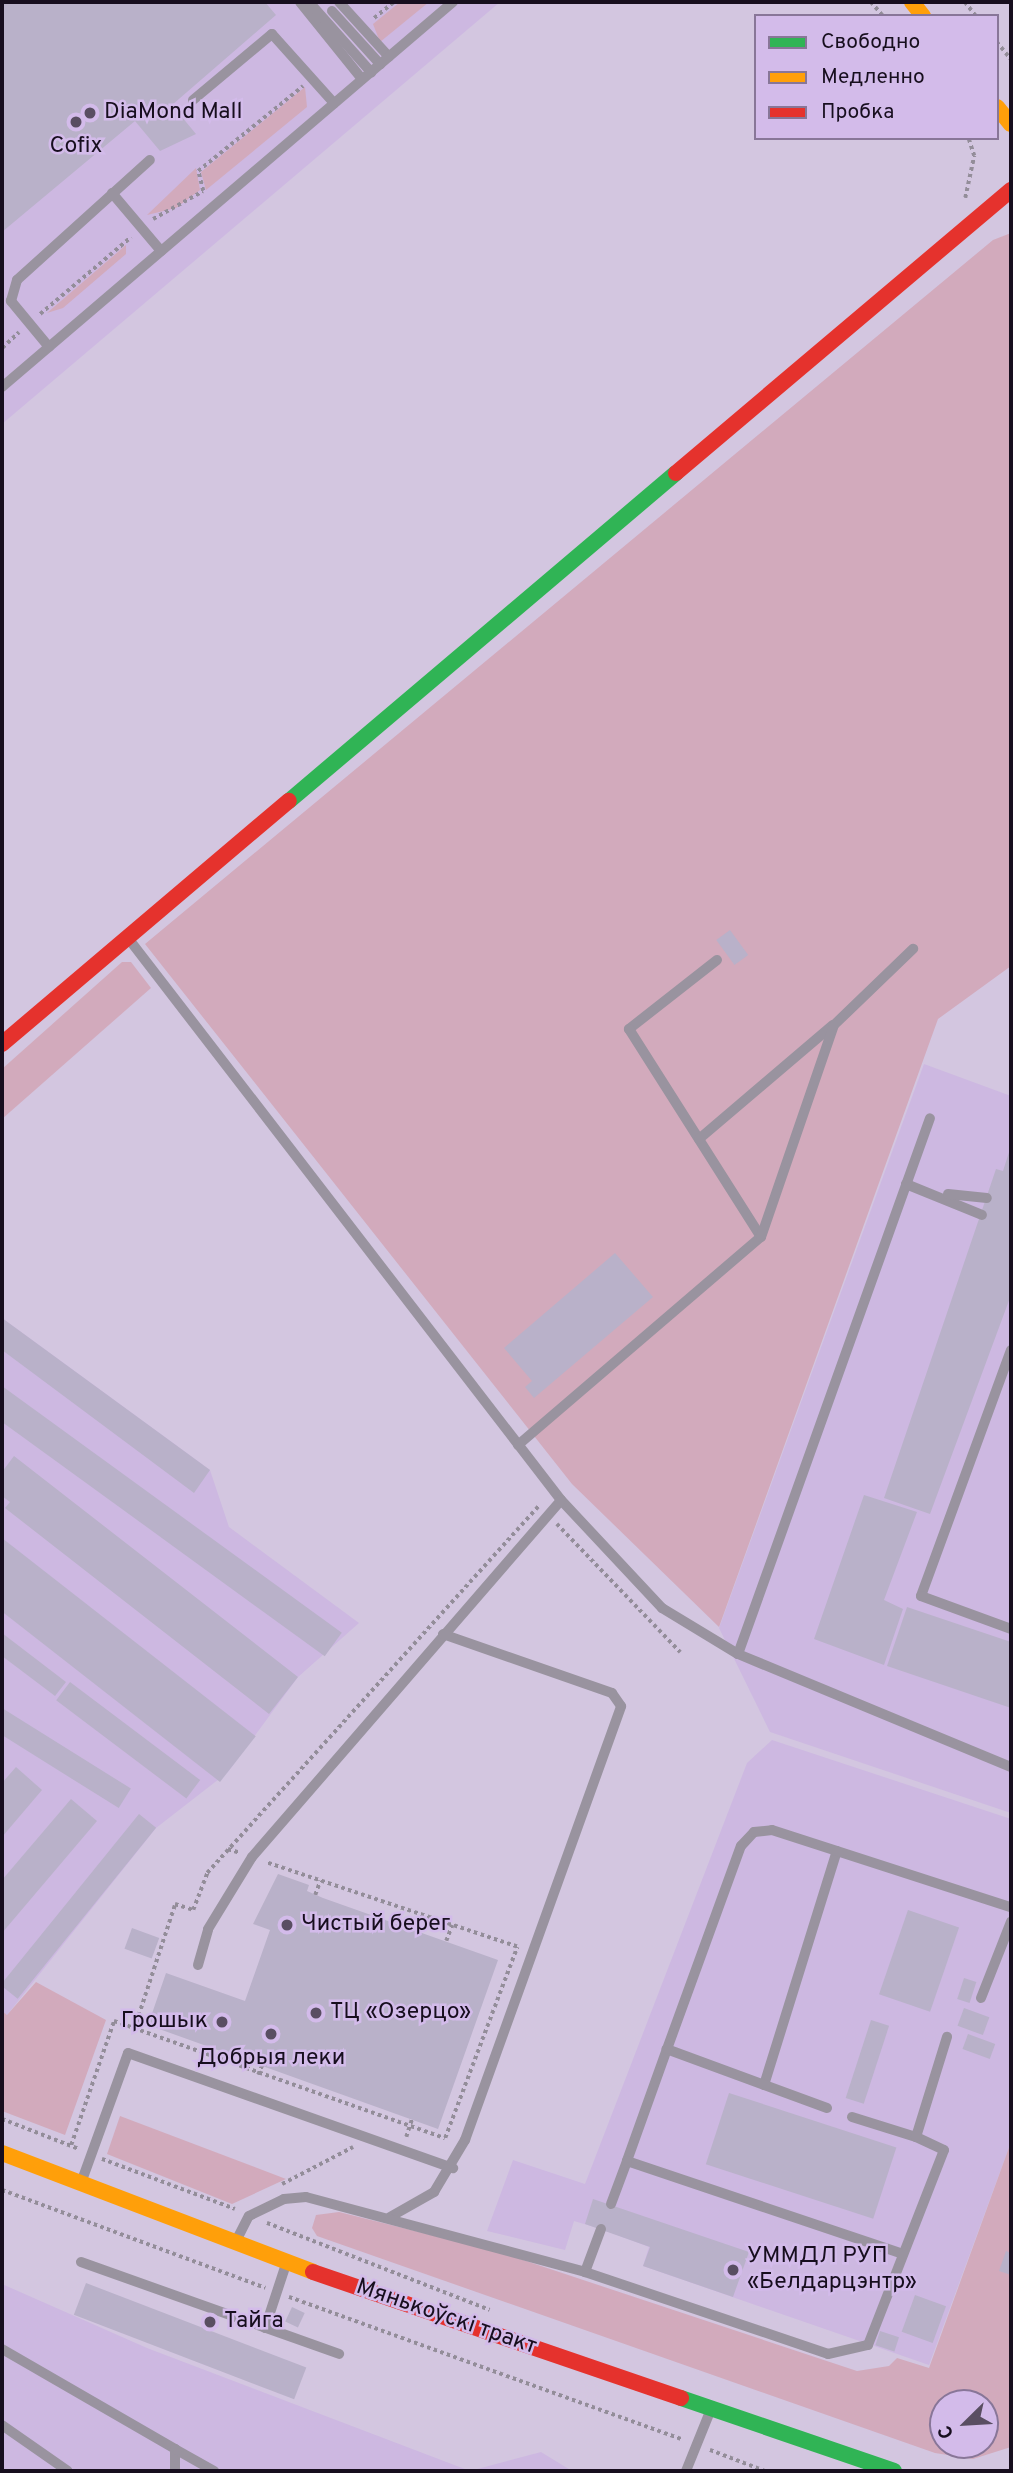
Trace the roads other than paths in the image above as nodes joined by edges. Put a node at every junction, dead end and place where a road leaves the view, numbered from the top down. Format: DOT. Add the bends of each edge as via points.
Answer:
graph roads {
  1 [pos="300,2"];
  2 [pos="309,2"];
  3 [pos="453,2"];
  4 [pos="336,7"];
  5 [pos="388,57"];
  6 [pos="380,64"];
  7 [pos="371,72"];
  8 [pos="362,79"];
  9 [pos="193,100"];
  10 [pos="334,103"];
  11 [pos="999,109"];
  12 [pos="1011,124"];
  13 [pos="150,160"];
  14 [pos="1011,190"];
  15 [pos="111,193"];
  16 [pos="161,251"];
  17 [pos="49,347"];
  18 [pos="2,387"];
  19 [pos="126,935"];
  20 [pos="913,949"];
  21 [pos="717,960"];
  22 [pos="834,1025"];
  23 [pos="2,1044"];
  24 [pos="930,1118"];
  25 [pos="699,1139"];
  26 [pos="906,1184"];
  27 [pos="941,1194"];
  28 [pos="987,1198"];
  29 [pos="982,1215"];
  30 [pos="761,1237"];
  31 [pos="1011,1350"];
  32 [pos="518,1445"];
  33 [pos="561,1500"];
  34 [pos="1011,1629"];
  35 [pos="443,1634"];
  36 [pos="738,1654"];
  37 [pos="1011,1767"];
  38 [pos="837,1851"];
  39 [pos="1011,1907"];
  40 [pos="1011,1922"];
  41 [pos="198,1965"];
  42 [pos="981,1997"];
  43 [pos="947,2037"];
  44 [pos="667,2049"];
  45 [pos="765,2085"];
  46 [pos="827,2108"];
  47 [pos="852,2117"];
  48 [pos="916,2137"];
  49 [pos="2,2153"];
  50 [pos="627,2161"];
  51 [pos="453,2168"];
  52 [pos="80,2185"];
  53 [pos="611,2204"];
  54 [pos="390,2217"];
  55 [pos="601,2229"];
  56 [pos="235,2244"];
  57 [pos="901,2253"];
  58 [pos="81,2262"];
  59 [pos="286,2263"];
  60 [pos="585,2272"];
  61 [pos="265,2328"];
  62 [pos="2,2349"];
  63 [pos="340,2354"];
  64 [pos="711,2409"];
  65 [pos="2,2425"];
  66 [pos="175,2449"];
  67 [pos="68,2471"];
  68 [pos="175,2471"];
  69 [pos="214,2471"];
  70 [pos="687,2471"];
  71 [pos="894,2471"];
  1 -- 8 [label="lane"];
  2 -- 4 [label="lane"];
  3 -- 5 [label="lane"];
  4 -- 5 [label="lane"];
  4 -- 6 [label="lane"];
  4 -- 7 [label="lane"];
  5 -- 6 [label="lane"];
  6 -- 7 [label="lane"];
  7 -- 8 [label="lane"];
  8 -- 10 [label="lane"];
  9 -- 10 [label="lane" via="272,34"];
  10 -- 16 [label="lane"];
  11 -- 12 [label="street"];
  13 -- 15 [label="lane"];
  14 -- 19 [label="street"];
  15 -- 16 [label="lane"];
  15 -- 17 [label="lane" via="17,280 11,301"];
  16 -- 17 [label="lane"];
  17 -- 18 [label="lane"];
  19 -- 23 [label="street"];
  19 -- 32 [label="lane"];
  20 -- 22 [label="lane"];
  21 -- 25 [label="lane" via="629,1029"];
  22 -- 25 [label="lane"];
  22 -- 30 [label="lane"];
  24 -- 26 [label="lane"];
  25 -- 30 [label="lane"];
  26 -- 27 [label="lane"];
  26 -- 36 [label="lane"];
  27 -- 28 [label="lane"];
  27 -- 29 [label="lane"];
  30 -- 32 [label="lane"];
  31 -- 34 [label="lane" via="921,1596"];
  32 -- 33 [label="lane"];
  33 -- 35 [label="lane"];
  33 -- 36 [label="lane" via="662,1608"];
  35 -- 41 [label="lane" via="252,1857 213,1919"];
  35 -- 51 [label="lane" via="612,1693 621,1706"];
  36 -- 37 [label="lane"];
  38 -- 39 [label="lane"];
  38 -- 44 [label="lane" via="772,1830 754,1832 741,1846"];
  38 -- 45 [label="lane"];
  40 -- 42 [label="lane"];
  43 -- 48 [label="lane"];
  44 -- 45 [label="lane"];
  44 -- 50 [label="lane"];
  45 -- 46 [label="lane"];
  47 -- 48 [label="lane"];
  48 -- 57 [label="lane" via="944,2150"];
  49 -- 52 [label="street, Мянькоўскі тракт"];
  50 -- 53 [label="lane"];
  50 -- 57 [label="lane"];
  51 -- 52 [label="lane" via="128,2053"];
  51 -- 54 [label="lane" via="434,2192"];
  52 -- 56 [label="street, Мянькоўскі тракт"];
  54 -- 56 [label="lane" via="306,2197 284,2199 249,2217"];
  54 -- 60 [label="lane"];
  55 -- 60 [label="lane"];
  56 -- 59 [label="street, Мянькоўскі тракт"];
  57 -- 60 [label="lane" via="868,2344 828,2354"];
  58 -- 61 [label="lane"];
  59 -- 61 [label="lane"];
  59 -- 64 [label="street, Мянькоўскі тракт"];
  61 -- 63 [label="lane"];
  62 -- 66 [label="lane"];
  64 -- 70 [label="lane"];
  64 -- 71 [label="street, Мянькоўскі тракт"];
  65 -- 67 [label="lane"];
  66 -- 68 [label="lane"];
  66 -- 69 [label="lane"];
}
